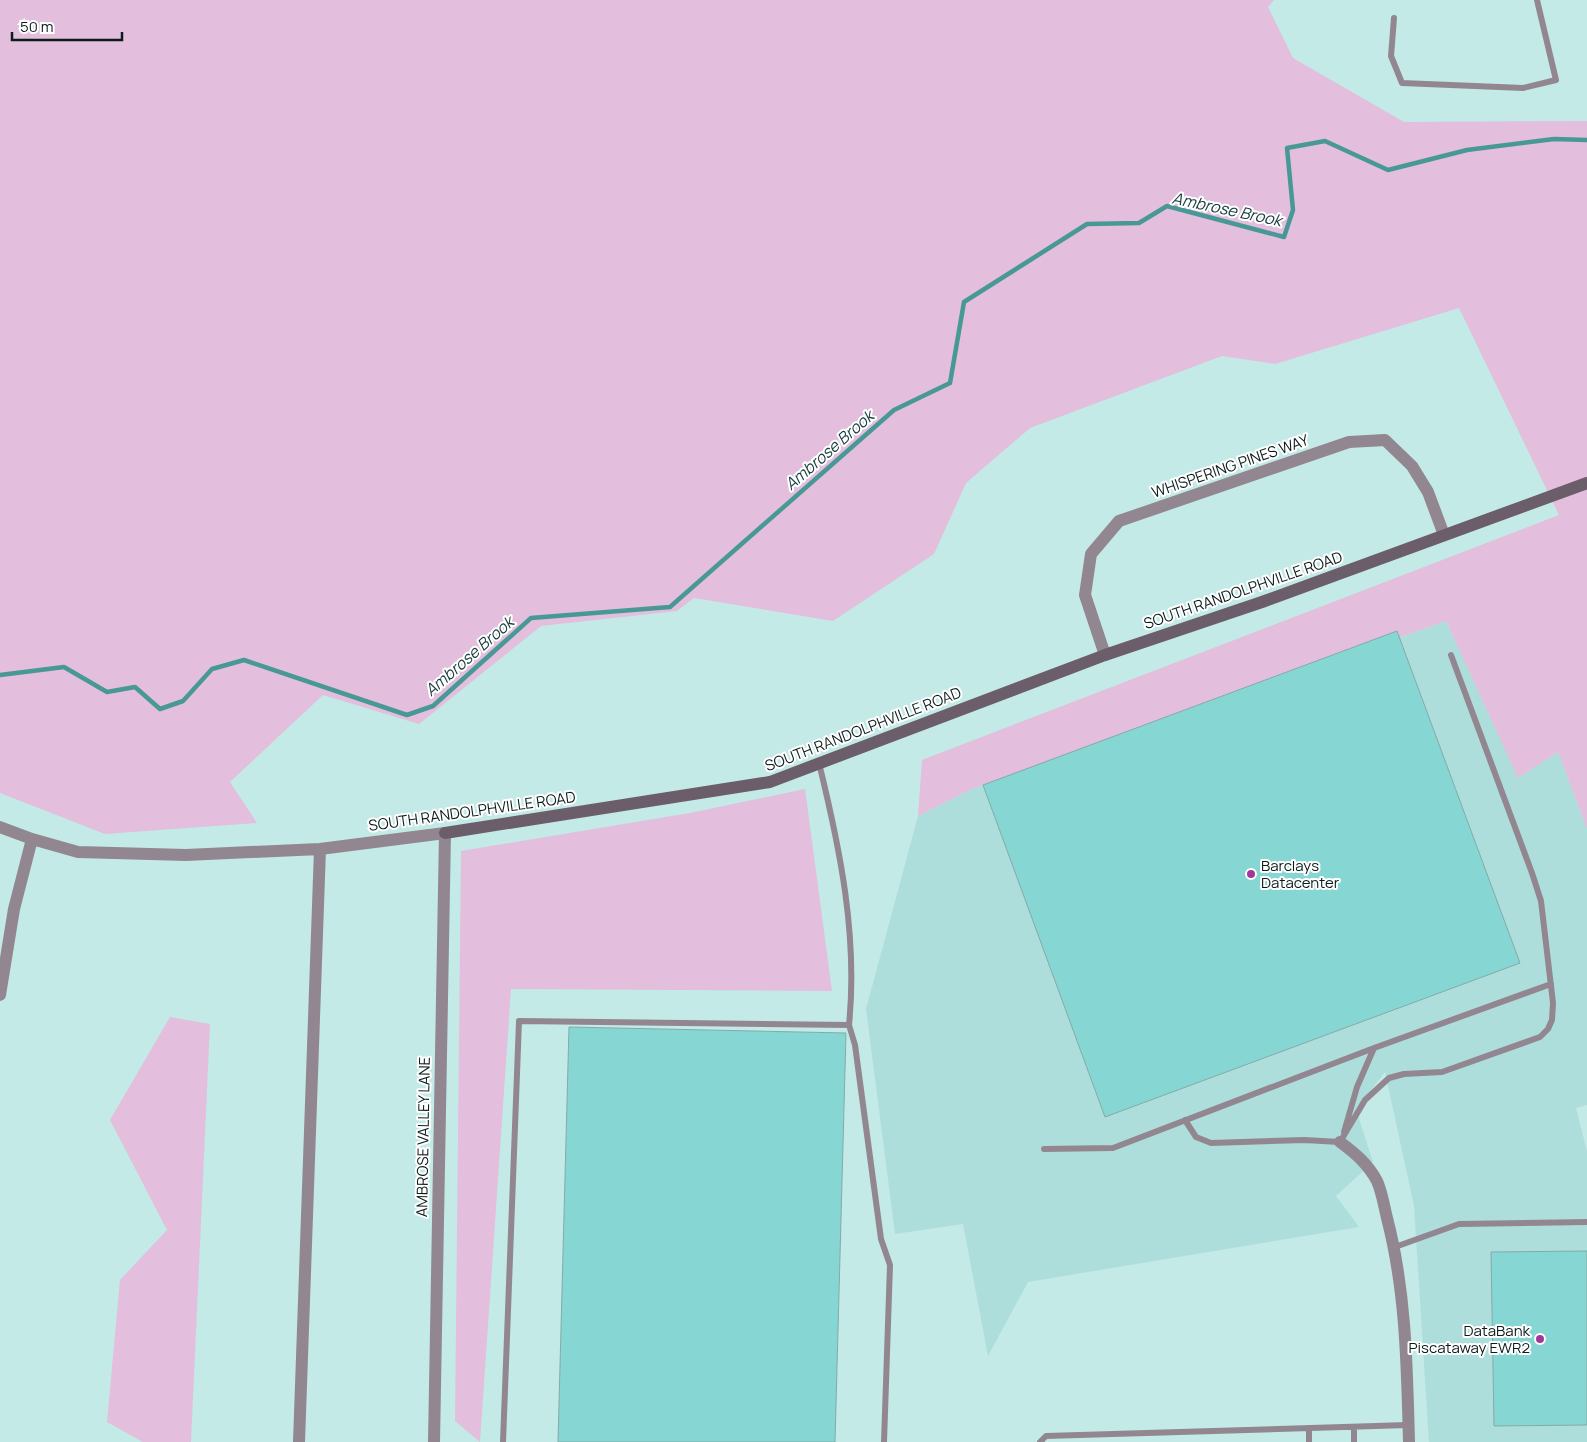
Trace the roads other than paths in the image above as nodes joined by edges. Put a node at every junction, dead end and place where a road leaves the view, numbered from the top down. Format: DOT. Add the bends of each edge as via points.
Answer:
graph roads {
  1 [pos="1537,0"];
  2 [pos="1394,18"];
  3 [pos="1587,483"];
  4 [pos="1444,535"];
  5 [pos="1104,655"];
  6 [pos="1451,655"];
  7 [pos="819,763"];
  8 [pos="0,827"];
  9 [pos="445,833"];
  10 [pos="32,840"];
  11 [pos="320,849"];
  12 [pos="1551,984"];
  13 [pos="0,995"];
  14 [pos="850,1025"];
  15 [pos="1374,1048"];
  16 [pos="1185,1120"];
  17 [pos="1340,1142"];
  18 [pos="1044,1149"];
  19 [pos="1587,1222"];
  20 [pos="1395,1247"];
  21 [pos="1408,1425"];
  22 [pos="1354,1427"];
  23 [pos="1309,1428"];
  24 [pos="299,1442"];
  25 [pos="434,1442"];
  26 [pos="503,1442"];
  27 [pos="884,1442"];
  28 [pos="1040,1442"];
  29 [pos="1309,1442"];
  30 [pos="1354,1442"];
  31 [pos="1409,1442"];
  1 -- 2 [label="lane" via="1556,80 1523,88 1402,83 1391,56"];
  3 -- 4 [label="street, SOUTH RANDOLPHVILLE ROAD"];
  4 -- 5 [label="street, SOUTH RANDOLPHVILLE ROAD" via="1262,602"];
  4 -- 5 [label="street, WHISPERING PINES WAY" via="1428,492 1412,466 1385,440 1349,442 1119,521 1091,554 1085,595"];
  5 -- 7 [label="street, SOUTH RANDOLPHVILLE ROAD"];
  6 -- 12 [label="lane" via="1541,901"];
  7 -- 9 [label="street, SOUTH RANDOLPHVILLE ROAD" via="770,782"];
  7 -- 14 [label="lane" via="841,858 847,907 852,963"];
  8 -- 10 [label="street, SOUTH RANDOLPHVILLE ROAD"];
  9 -- 11 [label="street, SOUTH RANDOLPHVILLE ROAD"];
  9 -- 25 [label="street, AMBROSE VALLEY LANE"];
  10 -- 11 [label="street, SOUTH RANDOLPHVILLE ROAD" via="78,852 186,855"];
  10 -- 13 [label="street" via="14,909"];
  11 -- 24 [label="street"];
  12 -- 15 [label="lane"];
  12 -- 17 [label="lane" via="1552,1020 1540,1036 1442,1072 1389,1078 1365,1100"];
  14 -- 26 [label="lane" via="519,1021"];
  14 -- 27 [label="lane" via="881,1239 890,1266"];
  15 -- 16 [label="lane"];
  15 -- 17 [label="lane"];
  16 -- 17 [label="lane" via="1196,1137 1211,1143"];
  16 -- 18 [label="lane" via="1113,1148"];
  17 -- 20 [label="street" via="1360,1157 1377,1181"];
  19 -- 20 [label="lane" via="1459,1224"];
  20 -- 21 [label="street" via="1403,1300"];
  21 -- 22 [label="lane"];
  21 -- 31 [label="street"];
  22 -- 23 [label="lane"];
  22 -- 30 [label="lane"];
  23 -- 28 [label="lane" via="1046,1436"];
  23 -- 29 [label="lane"];
}
